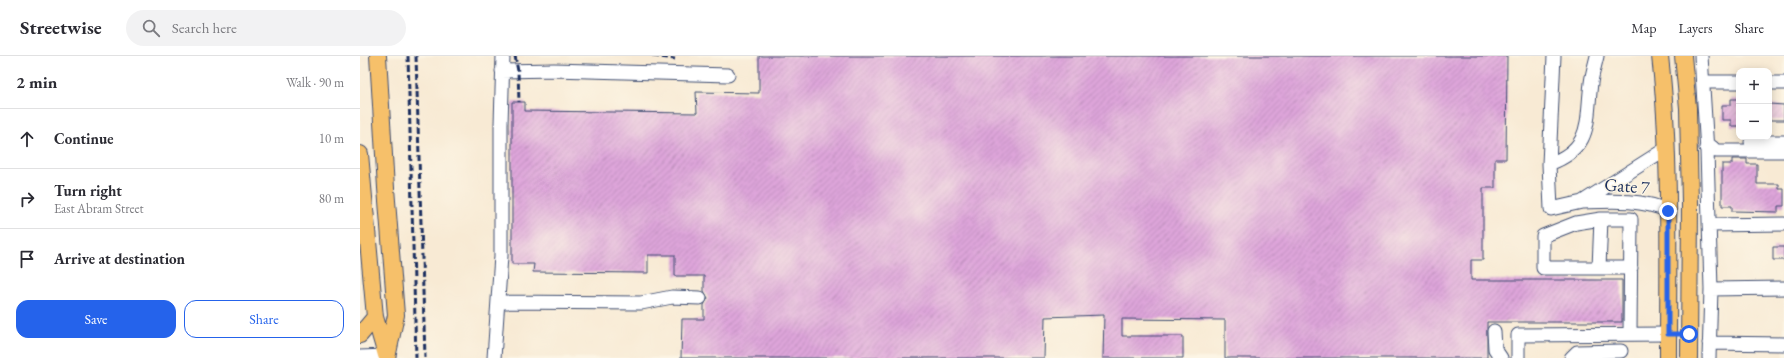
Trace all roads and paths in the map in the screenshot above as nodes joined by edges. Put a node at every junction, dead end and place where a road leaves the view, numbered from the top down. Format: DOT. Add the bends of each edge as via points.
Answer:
graph roads {
  1 [pos="378,56"];
  2 [pos="503,56"];
  3 [pos="1554,56"];
  4 [pos="1598,56"];
  5 [pos="1660,56"];
  6 [pos="1683,56"];
  7 [pos="1702,56"];
  8 [pos="502,72"];
  9 [pos="728,74"];
  10 [pos="1703,82"];
  11 [pos="1736,82"];
  12 [pos="1772,83"];
  13 [pos="1784,83"];
  14 [pos="1704,104"];
  15 [pos="1688,108"];
  16 [pos="1665,109"];
  17 [pos="1784,142"];
  18 [pos="1667,148"];
  19 [pos="1709,148"];
  20 [pos="1784,151"];
  21 [pos="360,154"];
  22 [pos="1549,164"];
  23 [pos="1582,202"];
  24 [pos="1668,211"];
  25 [pos="1601,219"];
  26 [pos="1784,224"];
  27 [pos="1709,225"];
  28 [pos="1599,268"];
  29 [pos="1631,268"];
  30 [pos="1784,288"];
  31 [pos="1711,289"];
  32 [pos="1784,297"];
  33 [pos="700,298"];
  34 [pos="498,302"];
  35 [pos="374,317"];
  36 [pos="1494,331"];
  37 [pos="1626,334"];
  38 [pos="1668,334"];
  39 [pos="1689,334"];
  40 [pos="360,335"];
  41 [pos="1709,344"];
  42 [pos="1784,344"];
  43 [pos="1621,355"];
  44 [pos="360,357"];
  45 [pos="387,357"];
  46 [pos="494,358"];
  47 [pos="1501,358"];
  48 [pos="1518,358"];
  49 [pos="1571,358"];
  50 [pos="1668,358"];
  51 [pos="1689,358"];
  52 [pos="1709,358"];
  1 -- 45 [label="main road" via="396,315"];
  2 -- 8 [label="street"];
  3 -- 22 [label="street"];
  4 -- 22 [label="street" via="1591,81 1587,127 1578,145 1566,158"];
  5 -- 16 [label="main road"];
  6 -- 15 [label="main road"];
  7 -- 10 [label="street"];
  8 -- 9 [label="street" via="554,70"];
  8 -- 34 [label="street"];
  10 -- 11 [label="street"];
  10 -- 14 [label="street"];
  12 -- 13 [label="street"];
  14 -- 15 [label="street"];
  14 -- 19 [label="street"];
  15 -- 16 [label="main road"];
  15 -- 39 [label="main road"];
  16 -- 18 [label="main road"];
  17 -- 19 [label="street" via="1716,142"];
  18 -- 23 [label="street"];
  18 -- 24 [label="main road"];
  19 -- 20 [label="street" via="1716,151"];
  19 -- 27 [label="street"];
  21 -- 35 [label="main road"];
  22 -- 23 [label="street" via="1551,209"];
  23 -- 24 [label="street, Gate 7" via="1623,201 1657,206"];
  24 -- 38 [label="main road"];
  25 -- 28 [label="street"];
  25 -- 28 [label="street" via="1576,224 1543,236 1543,268"];
  25 -- 29 [label="street" via="1631,219"];
  26 -- 27 [label="street"];
  27 -- 31 [label="street"];
  28 -- 29 [label="street"];
  29 -- 37 [label="street"];
  30 -- 31 [label="street"];
  30 -- 32 [label="street"];
  31 -- 41 [label="street"];
  33 -- 34 [label="street" via="672,297 641,303"];
  34 -- 46 [label="street"];
  35 -- 40 [label="main road"];
  35 -- 45 [label="main road"];
  36 -- 47 [label="street" via="1495,349"];
  37 -- 38 [label="street"];
  37 -- 43 [label="street"];
  37 -- 48 [label="street" via="1518,335"];
  38 -- 39 [label="main road"];
  38 -- 50 [label="main road"];
  39 -- 51 [label="main road"];
  41 -- 42 [label="street"];
  41 -- 52 [label="street"];
  43 -- 49 [label="street" via="1577,352"];
  44 -- 45 [label="street"];
}
